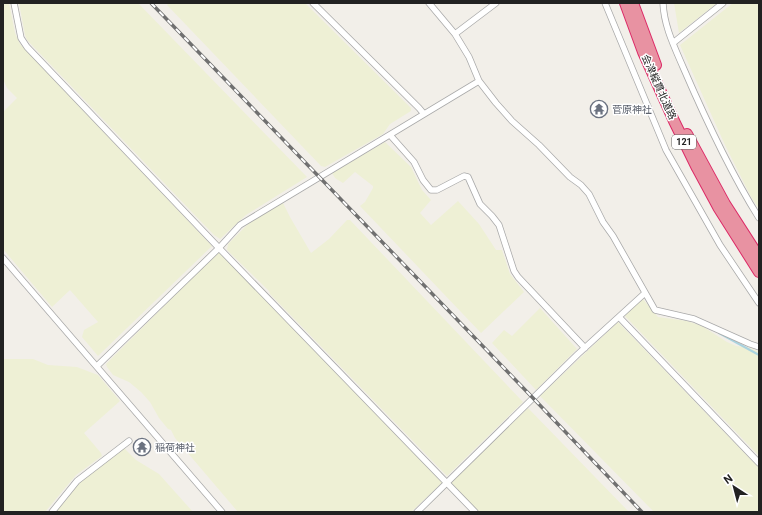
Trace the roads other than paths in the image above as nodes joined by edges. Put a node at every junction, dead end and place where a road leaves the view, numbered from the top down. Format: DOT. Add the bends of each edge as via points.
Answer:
graph roads {
  1 [pos="14,3"];
  2 [pos="313,3"];
  3 [pos="428,3"];
  4 [pos="496,3"];
  5 [pos="604,3"];
  6 [pos="625,3"];
  7 [pos="633,3"];
  8 [pos="663,3"];
  9 [pos="723,3"];
  10 [pos="455,34"];
  11 [pos="673,42"];
  12 [pos="480,81"];
  13 [pos="424,114"];
  14 [pos="390,135"];
  15 [pos="759,218"];
  16 [pos="219,248"];
  17 [pos="759,256"];
  18 [pos="3,258"];
  19 [pos="759,272"];
  20 [pos="645,293"];
  21 [pos="759,302"];
  22 [pos="618,317"];
  23 [pos="759,347"];
  24 [pos="585,348"];
  25 [pos="97,366"];
  26 [pos="129,441"];
  27 [pos="759,463"];
  28 [pos="448,483"];
  29 [pos="52,512"];
  30 [pos="222,512"];
  31 [pos="417,512"];
  32 [pos="475,512"];
  1 -- 16 [label="street" via="24,43"];
  2 -- 13 [label="street"];
  3 -- 10 [label="street"];
  4 -- 10 [label="street"];
  5 -- 21 [label="street" via="666,150 720,245"];
  6 -- 19 [label="highway, 会津縦貫北道路 / 121" via="690,154 718,207"];
  7 -- 17 [label="highway, 会津縦貫北道路 / 121" via="679,118 725,204"];
  8 -- 11 [label="street" via="665,23"];
  9 -- 11 [label="street"];
  10 -- 12 [label="street" via="469,56"];
  11 -- 15 [label="street" via="710,127"];
  12 -- 13 [label="street"];
  12 -- 20 [label="street" via="512,121 589,194"];
  13 -- 14 [label="street"];
  14 -- 16 [label="street" via="240,224"];
  14 -- 24 [label="street" via="414,162 431,190 437,190 464,176 468,177 480,204 499,225 518,277"];
  16 -- 25 [label="street"];
  16 -- 28 [label="street"];
  18 -- 25 [label="street"];
  20 -- 22 [label="street"];
  20 -- 23 [label="street" via="655,310 694,319"];
  22 -- 24 [label="street"];
  22 -- 27 [label="street"];
  24 -- 28 [label="street"];
  25 -- 30 [label="street"];
  26 -- 29 [label="street" via="78,481"];
  28 -- 31 [label="street"];
  28 -- 32 [label="street"];
}
